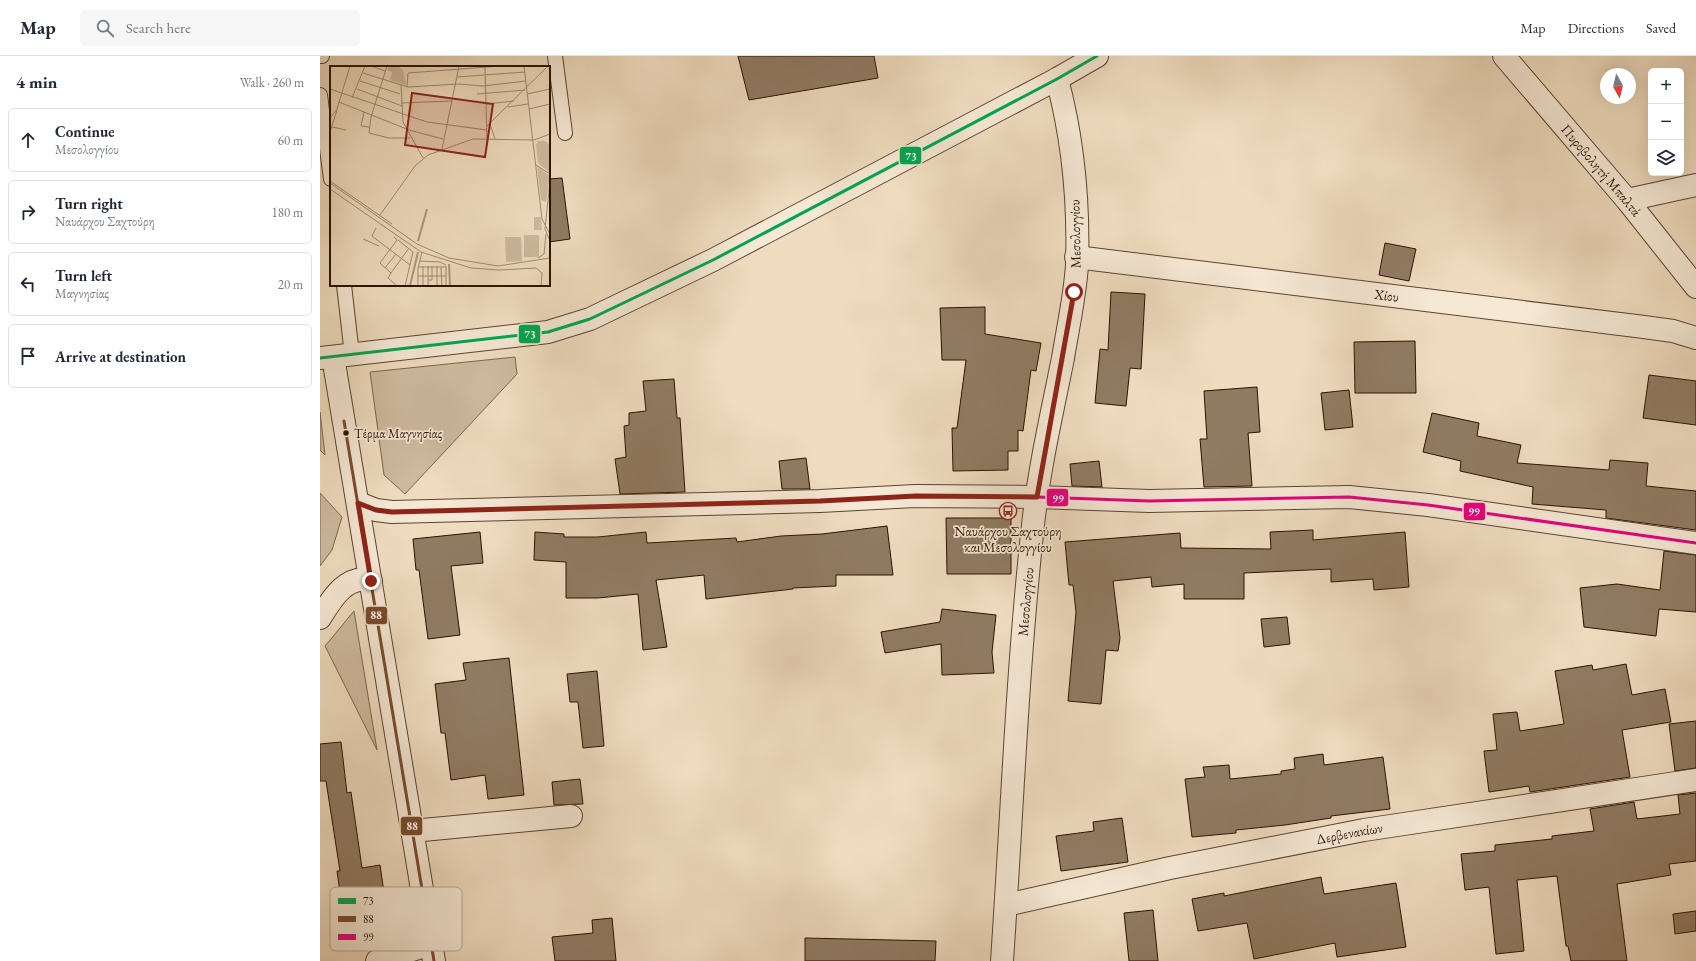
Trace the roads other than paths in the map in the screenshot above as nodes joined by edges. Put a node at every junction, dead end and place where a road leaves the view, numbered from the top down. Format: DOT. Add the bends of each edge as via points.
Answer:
graph roads {
  1 [pos="555,56"];
  2 [pos="1097,56"];
  3 [pos="1504,56"];
  4 [pos="1056,79"];
  5 [pos="320,95"];
  6 [pos="565,133"];
  7 [pos="330,171"];
  8 [pos="1696,186"];
  9 [pos="1628,200"];
  10 [pos="1076,257"];
  11 [pos="344,286"];
  12 [pos="1696,287"];
  13 [pos="1696,338"];
  14 [pos="335,357"];
  15 [pos="1037,497"];
  16 [pos="358,503"];
  17 [pos="1696,543"];
  18 [pos="371,581"];
  19 [pos="321,614"];
  20 [pos="1696,780"];
  21 [pos="571,816"];
  22 [pos="412,831"];
  23 [pos="422,887"];
  24 [pos="1006,905"];
  25 [pos="433,952"];
  26 [pos="378,961"];
  27 [pos="1002,961"];
  1 -- 6 [label="lane"];
  2 -- 4 [label="street"];
  3 -- 9 [label="street, Πυροβολητή Μπαλτά"];
  4 -- 10 [label="street, Μεσολογγίου" via="1064,108 1072,158"];
  4 -- 14 [label="street" via="713,260 590,319 548,332"];
  5 -- 7 [label="lane"];
  8 -- 9 [label="street"];
  9 -- 12 [label="street, Πυροβολητή Μπαλτά"];
  10 -- 13 [label="street, Χίου" via="1644,327"];
  10 -- 15 [label="street, Μεσολογγίου" via="1070,319"];
  11 -- 14 [label="lane"];
  14 -- 16 [label="street"];
  15 -- 16 [label="street" via="916,496 392,512 376,510"];
  15 -- 17 [label="street" via="1149,501 1349,497 1451,508"];
  15 -- 24 [label="street, Μεσολογγίου" via="1023,629"];
  16 -- 18 [label="street"];
  18 -- 19 [label="street" via="359,579 349,583"];
  18 -- 22 [label="street"];
  20 -- 24 [label="street, Δερβενακίων" via="1357,831"];
  21 -- 22 [label="street"];
  22 -- 23 [label="street"];
  24 -- 27 [label="street, Μεσολογγίου"];
  25 -- 26 [label="street"];
}
